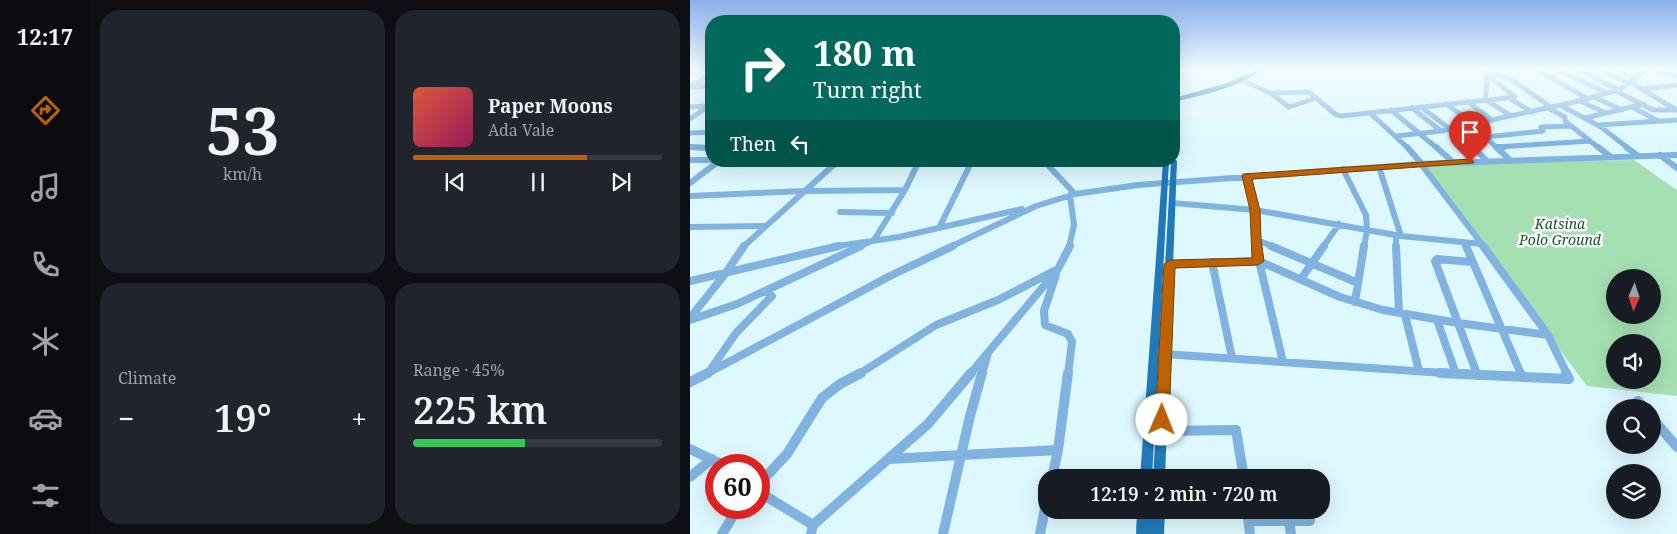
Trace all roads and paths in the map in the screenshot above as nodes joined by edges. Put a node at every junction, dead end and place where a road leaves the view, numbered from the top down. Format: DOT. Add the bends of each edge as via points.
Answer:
graph roads {
  1 [pos="1197,94"];
  2 [pos="1270,94"];
  3 [pos="1310,94"];
  4 [pos="1486,94"];
  5 [pos="1512,94"];
  6 [pos="1531,94"];
  7 [pos="1581,94"];
  8 [pos="1605,94"];
  9 [pos="1610,94"];
  10 [pos="1625,94"];
  11 [pos="1651,94"];
  12 [pos="1594,97"];
  13 [pos="1180,98"];
  14 [pos="1316,98"];
  15 [pos="1509,98"];
  16 [pos="1588,98"];
  17 [pos="1485,99"];
  18 [pos="1580,101"];
  19 [pos="1468,102"];
  20 [pos="1446,104"];
  21 [pos="1644,104"];
  22 [pos="705,106"];
  23 [pos="1562,106"];
  24 [pos="690,107"];
  25 [pos="1421,107"];
  26 [pos="1636,107"];
  27 [pos="705,108"];
  28 [pos="1412,108"];
  29 [pos="1551,108"];
  30 [pos="1391,110"];
  31 [pos="1622,110"];
  32 [pos="1677,110"];
  33 [pos="1370,112"];
  34 [pos="1532,112"];
  35 [pos="1606,113"];
  36 [pos="1511,116"];
  37 [pos="690,118"];
  38 [pos="1585,118"];
  39 [pos="1492,120"];
  40 [pos="1658,122"];
  41 [pos="1675,122"];
  42 [pos="1473,124"];
  43 [pos="1598,125"];
  44 [pos="1571,126"];
  45 [pos="1452,129"];
  46 [pos="1441,131"];
  47 [pos="705,132"];
  48 [pos="690,133"];
  49 [pos="1421,134"];
  50 [pos="1512,134"];
  51 [pos="1396,136"];
  52 [pos="1486,137"];
  53 [pos="1590,141"];
  54 [pos="1526,146"];
  55 [pos="690,147"];
  56 [pos="1497,147"];
  57 [pos="705,148"];
  58 [pos="1677,154"];
  59 [pos="1660,155"];
  60 [pos="1638,156"];
  61 [pos="1611,157"];
  62 [pos="690,160"];
  63 [pos="705,160"];
  64 [pos="1510,160"];
  65 [pos="1487,161"];
  66 [pos="1453,162"];
  67 [pos="1422,164"];
  68 [pos="711,167"];
  69 [pos="831,167"];
  70 [pos="916,167"];
  71 [pos="969,167"];
  72 [pos="1047,167"];
  73 [pos="1167,167"];
  74 [pos="1173,167"];
  75 [pos="1379,167"];
  76 [pos="1677,168"];
  77 [pos="1343,169"];
  78 [pos="1247,176"];
  79 [pos="690,182"];
  80 [pos="1169,182"];
  81 [pos="906,190"];
  82 [pos="805,191"];
  83 [pos="1072,194"];
  84 [pos="690,196"];
  85 [pos="1172,203"];
  86 [pos="1036,206"];
  87 [pos="1255,210"];
  88 [pos="840,212"];
  89 [pos="892,213"];
  90 [pos="1339,224"];
  91 [pos="764,226"];
  92 [pos="690,227"];
  93 [pos="939,228"];
  94 [pos="1367,230"];
  95 [pos="1398,235"];
  96 [pos="1255,239"];
  97 [pos="874,240"];
  98 [pos="1464,242"];
  99 [pos="1482,244"];
  100 [pos="1258,261"];
  101 [pos="1212,262"];
  102 [pos="1472,262"];
  103 [pos="1312,263"];
  104 [pos="1170,264"];
  105 [pos="1058,269"];
  106 [pos="725,274"];
  107 [pos="1301,279"];
  108 [pos="690,281"];
  109 [pos="1358,283"];
  110 [pos="765,291"];
  111 [pos="1355,302"];
  112 [pos="1402,314"];
  113 [pos="690,319"];
  114 [pos="1437,320"];
  115 [pos="1458,324"];
  116 [pos="1501,329"];
  117 [pos="1548,335"];
  118 [pos="989,352"];
  119 [pos="1164,354"];
  120 [pos="1232,358"];
  121 [pos="1282,362"];
  122 [pos="1419,371"];
  123 [pos="710,372"];
  124 [pos="1456,374"];
  125 [pos="1477,375"];
  126 [pos="1522,378"];
  127 [pos="690,382"];
  128 [pos="1661,428"];
  129 [pos="1162,430"];
  130 [pos="1677,447"];
  131 [pos="690,449"];
  132 [pos="1058,450"];
  133 [pos="962,455"];
  134 [pos="705,456"];
  135 [pos="888,459"];
  136 [pos="705,465"];
  137 [pos="1054,469"];
  138 [pos="1147,469"];
  139 [pos="1160,469"];
  140 [pos="1243,469"];
  141 [pos="770,472"];
  142 [pos="690,477"];
  143 [pos="770,500"];
  144 [pos="731,519"];
  145 [pos="1043,519"];
  146 [pos="1144,519"];
  147 [pos="1158,519"];
  148 [pos="1248,519"];
  149 [pos="1273,519"];
  150 [pos="1290,521"];
  151 [pos="1310,521"];
  152 [pos="812,532"];
  153 [pos="722,534"];
  154 [pos="943,534"];
  155 [pos="1040,534"];
  156 [pos="1143,534"];
  157 [pos="1157,534"];
  158 [pos="1250,534"];
  159 [pos="1291,534"];
  1 -- 13 [label="main road"];
  2 -- 14 [label="street" via="1288,107"];
  3 -- 14 [label="street"];
  4 -- 17 [label="street"];
  5 -- 15 [label="street" via="1515,96"];
  6 -- 29 [label="street"];
  7 -- 16 [label="street"];
  8 -- 12 [label="street"];
  9 -- 26 [label="street"];
  10 -- 21 [label="street"];
  11 -- 32 [label="street"];
  12 -- 16 [label="street"];
  12 -- 31 [label="street"];
  14 -- 33 [label="street" via="1336,115"];
  15 -- 17 [label="street"];
  15 -- 34 [label="street"];
  16 -- 18 [label="street"];
  17 -- 19 [label="street"];
  17 -- 36 [label="street"];
  18 -- 23 [label="street"];
  18 -- 35 [label="street"];
  19 -- 20 [label="street"];
  19 -- 39 [label="street"];
  20 -- 25 [label="street"];
  20 -- 42 [label="street"];
  21 -- 26 [label="street"];
  21 -- 32 [label="street" via="1654,110"];
  22 -- 24 [label="street"];
  23 -- 29 [label="street"];
  23 -- 38 [label="street"];
  25 -- 28 [label="street"];
  25 -- 45 [label="street"];
  26 -- 31 [label="street"];
  26 -- 40 [label="street"];
  27 -- 37 [label="street"];
  28 -- 30 [label="street"];
  28 -- 46 [label="street"];
  29 -- 34 [label="street"];
  29 -- 44 [label="street" via="1565,117"];
  30 -- 33 [label="street"];
  30 -- 49 [label="street"];
  31 -- 35 [label="street"];
  33 -- 51 [label="street"];
  34 -- 36 [label="street"];
  35 -- 38 [label="street"];
  36 -- 39 [label="street"];
  38 -- 43 [label="street"];
  39 -- 42 [label="street"];
  40 -- 41 [label="street"];
  40 -- 43 [label="street"];
  42 -- 45 [label="street"];
  42 -- 52 [label="street"];
  43 -- 60 [label="street"];
  44 -- 50 [label="street" via="1541,127 1543,131"];
  44 -- 53 [label="street"];
  45 -- 46 [label="street"];
  45 -- 65 [label="street"];
  46 -- 49 [label="street"];
  47 -- 48 [label="street"];
  49 -- 51 [label="street"];
  49 -- 66 [label="street"];
  50 -- 52 [label="street"];
  50 -- 54 [label="street"];
  51 -- 67 [label="street"];
  52 -- 56 [label="street"];
  53 -- 54 [label="street"];
  53 -- 61 [label="street"];
  54 -- 56 [label="street"];
  55 -- 57 [label="street"];
  56 -- 64 [label="street"];
  58 -- 59 [label="street"];
  59 -- 60 [label="street"];
  59 -- 76 [label="street"];
  60 -- 61 [label="street"];
  61 -- 64 [label="street"];
  62 -- 63 [label="street"];
  64 -- 65 [label="street"];
  65 -- 66 [label="street"];
  66 -- 67 [label="street"];
  67 -- 75 [label="street"];
  67 -- 99 [label="street"];
  68 -- 79 [label="street"];
  69 -- 82 [label="street"];
  70 -- 81 [label="street"];
  71 -- 93 [label="street"];
  72 -- 83 [label="street" via="1070,185"];
  73 -- 80 [label="main road"];
  74 -- 80 [label="main road"];
  75 -- 77 [label="street"];
  75 -- 95 [label="street"];
  77 -- 78 [label="street"];
  77 -- 94 [label="street" via="1366,215"];
  78 -- 80 [label="street"];
  78 -- 87 [label="street"];
  80 -- 83 [label="street"];
  80 -- 85 [label="main road"];
  80 -- 138 [label="main road"];
  81 -- 82 [label="street"];
  81 -- 89 [label="street"];
  82 -- 84 [label="street"];
  82 -- 91 [label="street"];
  83 -- 86 [label="street"];
  83 -- 105 [label="street" via="1074,232"];
  85 -- 87 [label="street"];
  85 -- 104 [label="main road"];
  86 -- 93 [label="street"];
  86 -- 123 [label="street" via="883,279"];
  87 -- 90 [label="street"];
  87 -- 96 [label="street"];
  88 -- 89 [label="street"];
  89 -- 97 [label="street"];
  90 -- 94 [label="street"];
  90 -- 103 [label="street"];
  91 -- 92 [label="street"];
  91 -- 106 [label="street" via="743,247"];
  93 -- 97 [label="street"];
  94 -- 95 [label="street"];
  94 -- 109 [label="street"];
  95 -- 98 [label="street"];
  95 -- 112 [label="street"];
  96 -- 100 [label="street"];
  96 -- 103 [label="street"];
  97 -- 106 [label="street" via="826,248"];
  97 -- 110 [label="street"];
  98 -- 99 [label="street"];
  98 -- 102 [label="street"];
  99 -- 117 [label="street"];
  100 -- 101 [label="street"];
  100 -- 107 [label="street"];
  100 -- 121 [label="street"];
  101 -- 104 [label="street"];
  101 -- 120 [label="street"];
  102 -- 115 [label="street" via="1435,261"];
  102 -- 116 [label="street"];
  103 -- 107 [label="street"];
  103 -- 109 [label="street"];
  104 -- 119 [label="main road"];
  105 -- 118 [label="street"];
  105 -- 132 [label="street" via="1044,312 1045,325 1068,334 1072,342"];
  105 -- 141 [label="street" via="998,300 936,325 840,384 822,398 787,454"];
  106 -- 108 [label="street"];
  106 -- 113 [label="street"];
  107 -- 111 [label="street"];
  109 -- 111 [label="street"];
  110 -- 113 [label="street"];
  110 -- 123 [label="street" via="772,296 736,333"];
  111 -- 112 [label="street"];
  112 -- 114 [label="street"];
  112 -- 122 [label="street"];
  114 -- 115 [label="street"];
  114 -- 124 [label="street"];
  115 -- 116 [label="street"];
  115 -- 125 [label="street"];
  116 -- 117 [label="street"];
  116 -- 126 [label="street"];
  117 -- 126 [label="street" via="1569,379"];
  118 -- 133 [label="street"];
  118 -- 135 [label="street" via="928,424"];
  119 -- 120 [label="street"];
  119 -- 129 [label="main road"];
  120 -- 121 [label="street"];
  121 -- 122 [label="street"];
  122 -- 124 [label="street"];
  123 -- 127 [label="street"];
  124 -- 125 [label="street"];
  125 -- 126 [label="street"];
  128 -- 130 [label="street"];
  129 -- 139 [label="main road"];
  129 -- 140 [label="street" via="1236,430"];
  131 -- 134 [label="street"];
  132 -- 133 [label="street"];
  132 -- 137 [label="street"];
  133 -- 135 [label="street"];
  133 -- 154 [label="street"];
  135 -- 152 [label="street"];
  136 -- 142 [label="street"];
  143 -- 152 [label="street"];
  144 -- 153 [label="street"];
  145 -- 155 [label="street"];
  146 -- 156 [label="main road"];
  147 -- 157 [label="main road"];
  148 -- 158 [label="street"];
  149 -- 150 [label="street"];
  150 -- 151 [label="street"];
  150 -- 159 [label="street"];
}
